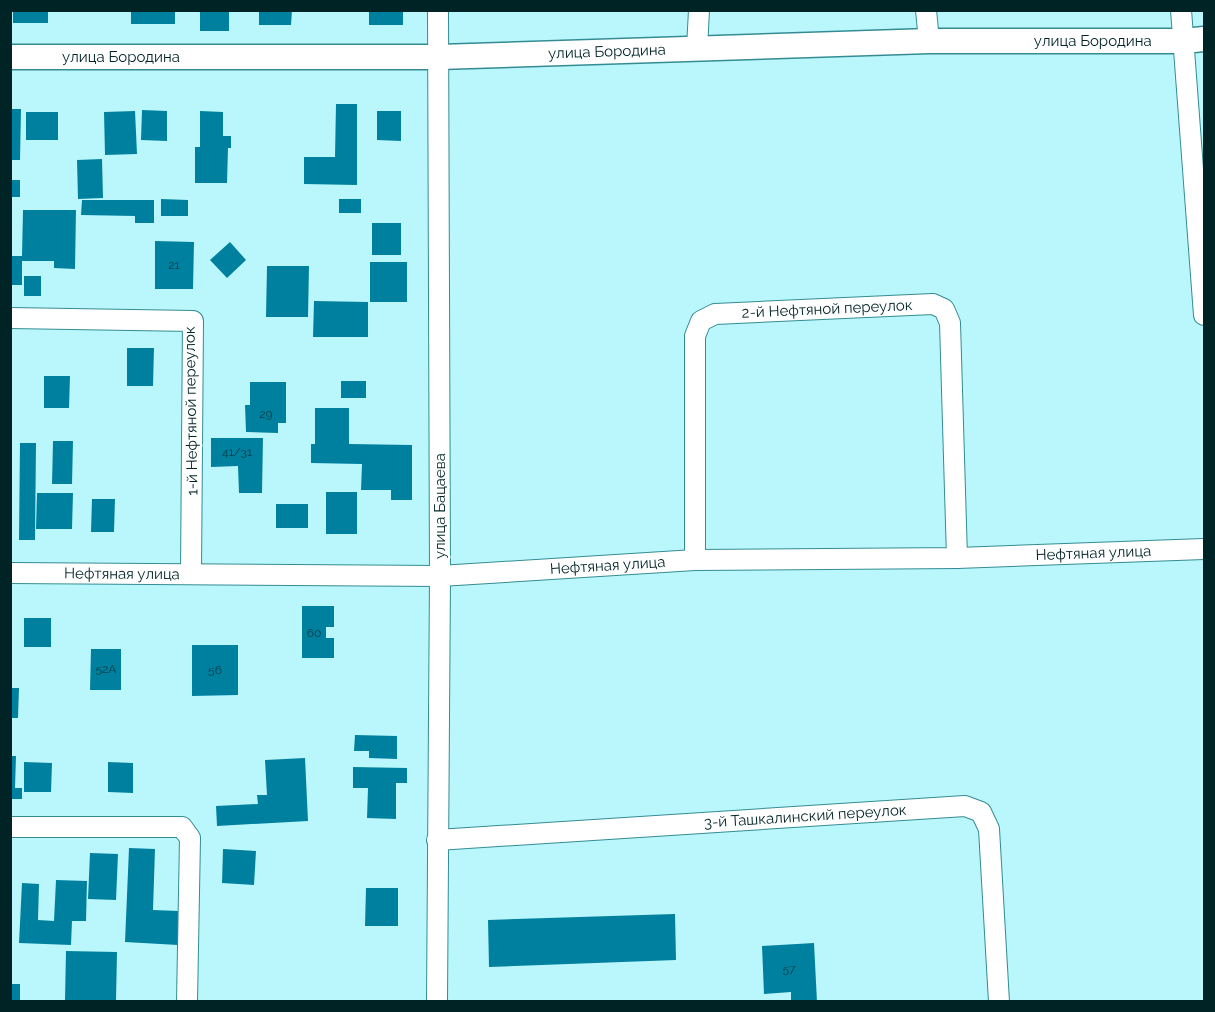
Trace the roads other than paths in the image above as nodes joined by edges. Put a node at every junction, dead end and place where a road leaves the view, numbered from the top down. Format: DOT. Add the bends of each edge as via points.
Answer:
graph roads {
  1 [pos="438,10"];
  2 [pos="699,10"];
  3 [pos="926,10"];
  4 [pos="1181,10"];
  5 [pos="1194,40"];
  6 [pos="929,41"];
  7 [pos="697,48"];
  8 [pos="10,57"];
  9 [pos="439,57"];
  10 [pos="1204,315"];
  11 [pos="10,318"];
  12 [pos="1204,549"];
  13 [pos="957,558"];
  14 [pos="696,560"];
  15 [pos="10,573"];
  16 [pos="191,573"];
  17 [pos="440,576"];
  18 [pos="10,827"];
  19 [pos="437,840"];
  20 [pos="187,1002"];
  21 [pos="437,1002"];
  22 [pos="999,1002"];
  1 -- 9 [label="street, улица Бацаева"];
  2 -- 7 [label="street"];
  3 -- 6 [label="street"];
  4 -- 5 [label="street"];
  5 -- 6 [label="street, улица Бородина"];
  5 -- 10 [label="street"];
  6 -- 7 [label="street, улица Бородина"];
  7 -- 9 [label="street, улица Бородина"];
  8 -- 9 [label="street, улица Бородина"];
  9 -- 17 [label="street, улица Бацаева"];
  11 -- 16 [label="street, 1-й Нефтяной переулок" via="193,321"];
  12 -- 13 [label="street, Нефтяная улица"];
  13 -- 14 [label="street, Нефтяная улица"];
  13 -- 14 [label="street, 2-й Нефтяной переулок" via="950,323 944,309 933,304 715,314 701,321 695,336"];
  14 -- 17 [label="street, Нефтяная улица"];
  15 -- 16 [label="street, Нефтяная улица"];
  16 -- 17 [label="street, Нефтяная улица"];
  17 -- 19 [label="street, улица Бацаева"];
  18 -- 20 [label="street" via="182,827 190,838"];
  19 -- 21 [label="street, улица Бацаева"];
  19 -- 22 [label="street, 3-й Ташкалинский переулок" via="965,806 981,812 990,829"];
}
